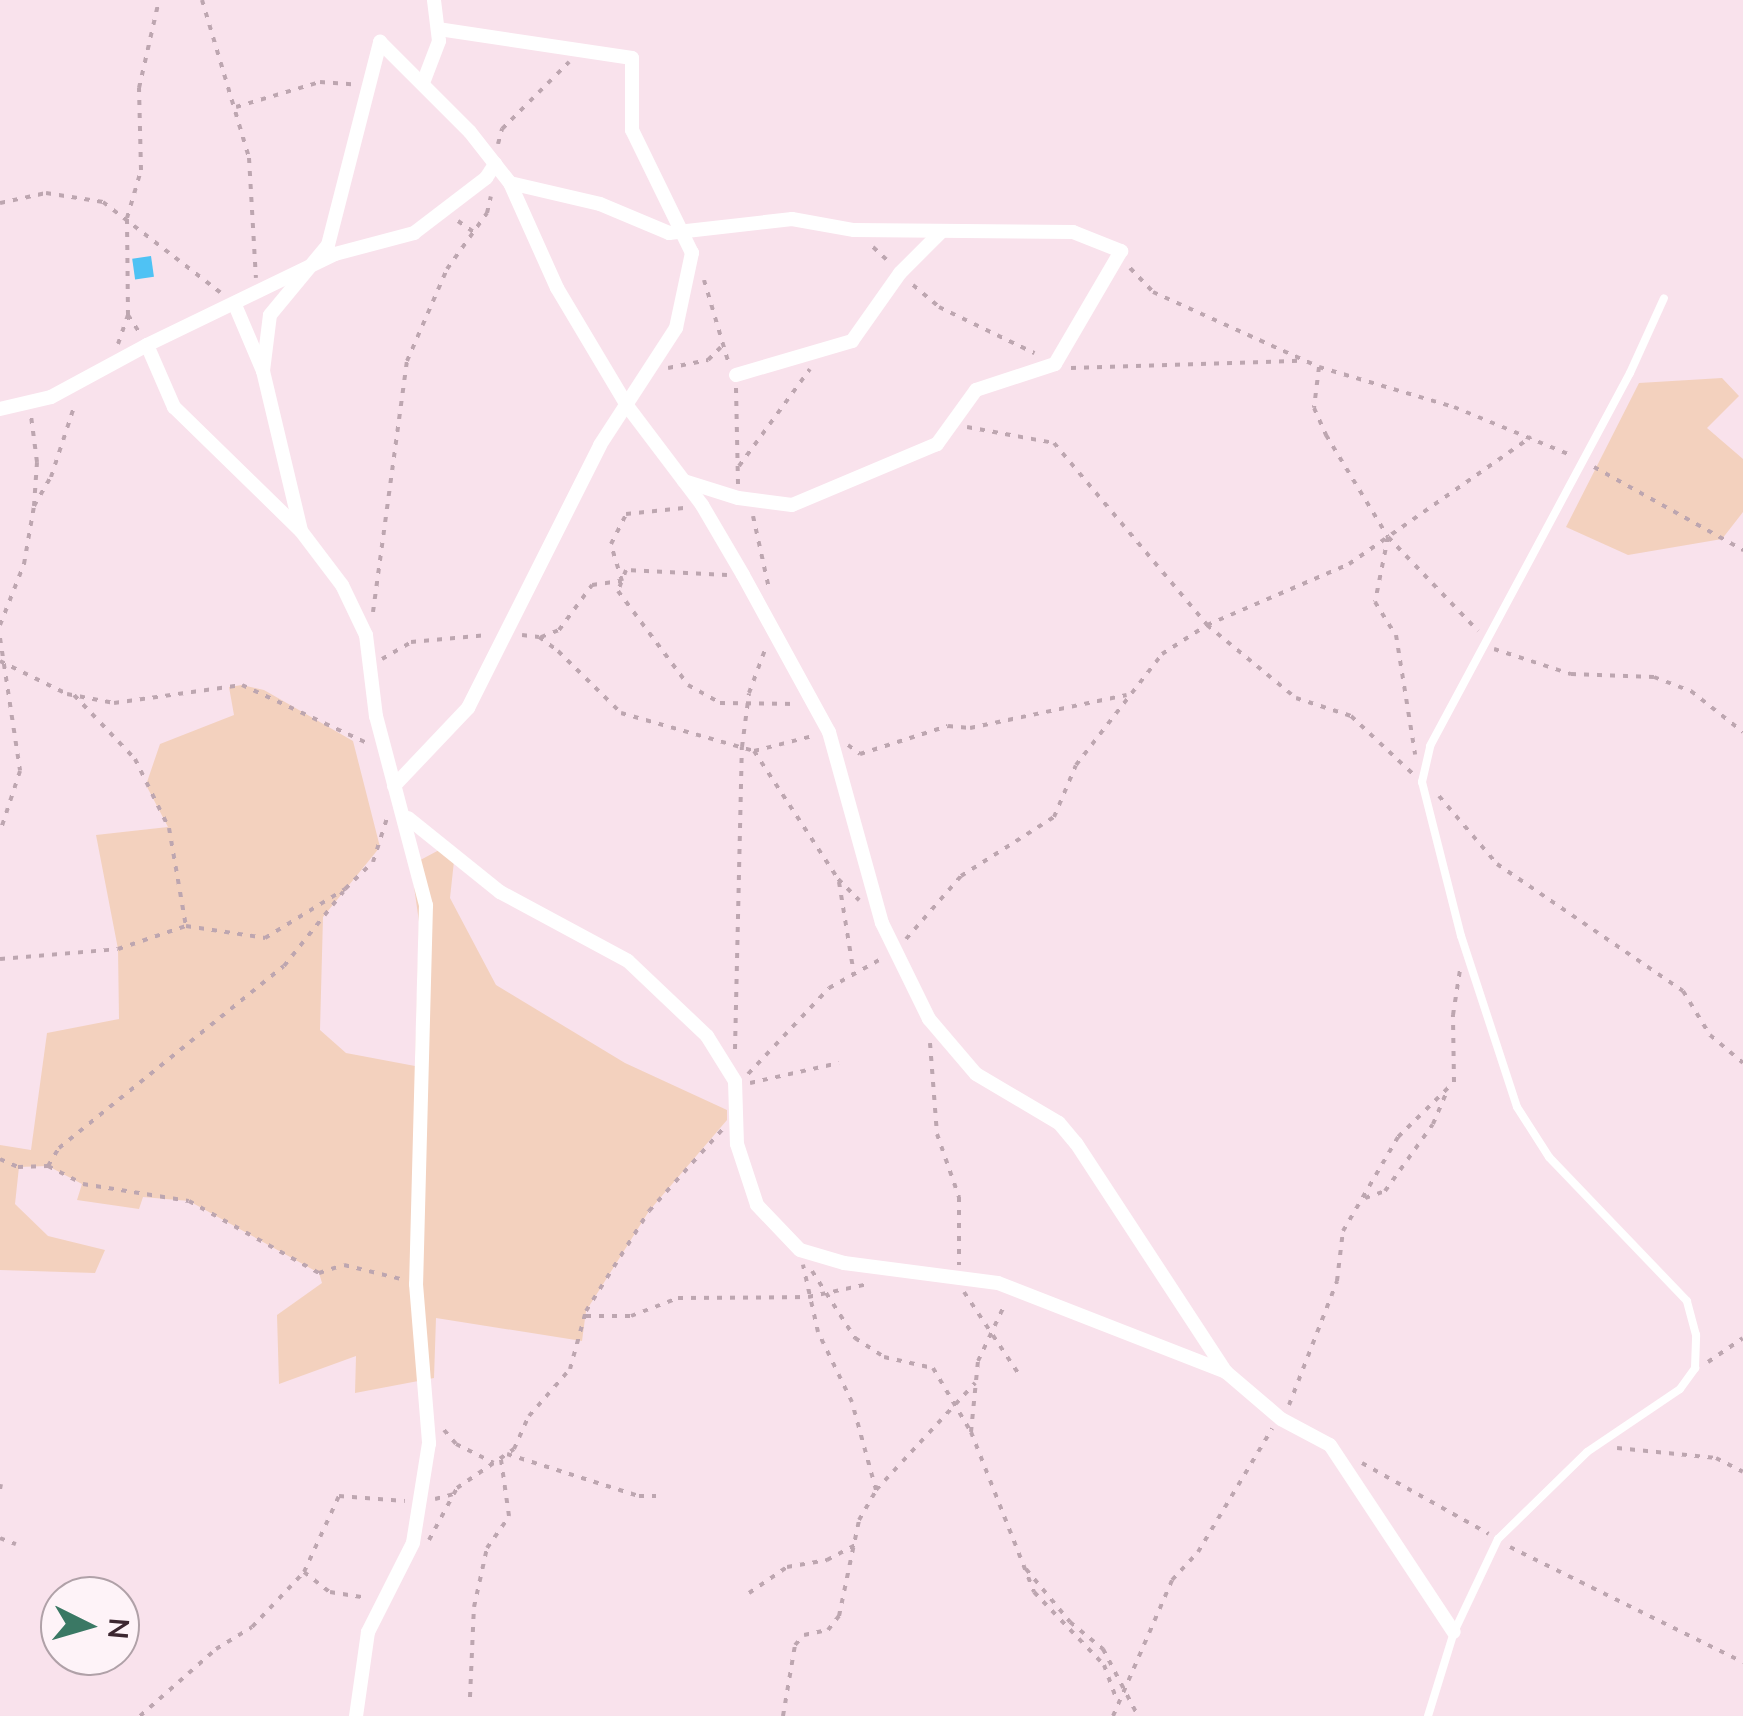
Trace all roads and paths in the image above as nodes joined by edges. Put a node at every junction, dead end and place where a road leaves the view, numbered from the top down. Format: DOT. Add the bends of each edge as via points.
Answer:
graph roads {
  1 [pos="158,0"];
  2 [pos="202,0"];
  3 [pos="434,0"];
  4 [pos="439,30"];
  5 [pos="580,50"];
  6 [pos="423,83"];
  7 [pos="366,87"];
  8 [pos="236,106"];
  9 [pos="492,170"];
  10 [pos="510,183"];
  11 [pos="0,203"];
  12 [pos="127,218"];
  13 [pos="942,230"];
  14 [pos="684,234"];
  15 [pos="1121,250"];
  16 [pos="692,253"];
  17 [pos="320,262"];
  18 [pos="258,292"];
  19 [pos="1664,298"];
  20 [pos="235,304"];
  21 [pos="147,345"];
  22 [pos="721,347"];
  23 [pos="828,351"];
  24 [pos="106,367"];
  25 [pos="1320,367"];
  26 [pos="263,372"];
  27 [pos="736,375"];
  28 [pos="650,376"];
  29 [pos="82,396"];
  30 [pos="29,404"];
  31 [pos="628,407"];
  32 [pos="0,410"];
  33 [pos="956,424"];
  34 [pos="1531,437"];
  35 [pos="1583,461"];
  36 [pos="739,466"];
  37 [pos="675,475"];
  38 [pos="738,498"];
  39 [pos="34,506"];
  40 [pos="702,506"];
  41 [pos="301,530"];
  42 [pos="1388,537"];
  43 [pos="1743,550"];
  44 [pos="743,575"];
  45 [pos="622,581"];
  46 [pos="770,602"];
  47 [pos="1207,625"];
  48 [pos="0,626"];
  49 [pos="372,627"];
  50 [pos="772,632"];
  51 [pos="507,633"];
  52 [pos="0,638"];
  53 [pos="539,638"];
  54 [pos="1486,641"];
  55 [pos="3,663"];
  56 [pos="370,667"];
  57 [pos="1127,695"];
  58 [pos="74,696"];
  59 [pos="811,704"];
  60 [pos="747,707"];
  61 [pos="829,732"];
  62 [pos="1743,732"];
  63 [pos="385,743"];
  64 [pos="742,747"];
  65 [pos="754,751"];
  66 [pos="1422,782"];
  67 [pos="394,786"];
  68 [pos="406,816"];
  69 [pos="0,832"];
  70 [pos="838,879"];
  71 [pos="345,889"];
  72 [pos="882,923"];
  73 [pos="186,926"];
  74 [pos="894,952"];
  75 [pos="1468,956"];
  76 [pos="0,959"];
  77 [pos="854,976"];
  78 [pos="929,1018"];
  79 [pos="839,1063"];
  80 [pos="1743,1064"];
  81 [pos="732,1078"];
  82 [pos="1454,1082"];
  83 [pos="1447,1091"];
  84 [pos="736,1121"];
  85 [pos="0,1160"];
  86 [pos="48,1166"];
  87 [pos="1364,1198"];
  88 [pos="800,1250"];
  89 [pos="880,1280"];
  90 [pos="957,1280"];
  91 [pos="416,1284"];
  92 [pos="1008,1289"];
  93 [pos="826,1296"];
  94 [pos="808,1297"];
  95 [pos="586,1316"];
  96 [pos="1743,1338"];
  97 [pos="991,1341"];
  98 [pos="1695,1368"];
  99 [pos="1226,1372"];
  100 [pos="1018,1374"];
  101 [pos="976,1382"];
  102 [pos="955,1402"];
  103 [pos="429,1412"];
  104 [pos="972,1432"];
  105 [pos="1330,1445"];
  106 [pos="1587,1452"];
  107 [pos="507,1454"];
  108 [pos="498,1461"];
  109 [pos="1743,1472"];
  110 [pos="876,1490"];
  111 [pos="454,1494"];
  112 [pos="656,1496"];
  113 [pos="421,1502"];
  114 [pos="0,1538"];
  115 [pos="1498,1539"];
  116 [pos="16,1544"];
  117 [pos="855,1545"];
  118 [pos="1018,1557"];
  119 [pos="404,1565"];
  120 [pos="304,1572"];
  121 [pos="749,1593"];
  122 [pos="382,1602"];
  123 [pos="1454,1632"];
  124 [pos="1743,1662"];
  125 [pos="470,1696"];
  126 [pos="1118,1700"];
  127 [pos="140,1716"];
  128 [pos="356,1716"];
  129 [pos="783,1716"];
  130 [pos="1138,1716"];
  131 [pos="1428,1716"];
  1 -- 12 [label="path" via="139,88 141,170"];
  2 -- 8 [label="path"];
  3 -- 4 [label="street"];
  4 -- 5 [label="street"];
  4 -- 6 [label="street"];
  5 -- 9 [label="path" via="502,129"];
  5 -- 14 [label="street" via="632,58 632,130"];
  6 -- 7 [label="street" via="380,42"];
  6 -- 9 [label="street"];
  7 -- 8 [label="path" via="320,82"];
  7 -- 17 [label="street"];
  8 -- 18 [label="path" via="249,158"];
  9 -- 10 [label="street"];
  9 -- 17 [label="street" via="414,233"];
  9 -- 49 [label="path" via="487,213 447,268 406,361"];
  10 -- 14 [label="street" via="600,204 654,230"];
  10 -- 31 [label="street" via="557,288"];
  11 -- 12 [label="path" via="66,194 103,202"];
  12 -- 20 [label="path"];
  12 -- 24 [label="path" via="128,316"];
  13 -- 14 [label="street" via="854,230 792,219"];
  13 -- 15 [label="street" via="1073,232"];
  13 -- 23 [label="street" via="900,273 858,336"];
  14 -- 16 [label="street"];
  15 -- 25 [label="path" via="1135,280 1152,292"];
  15 -- 33 [label="street" via="1055,364 976,390"];
  16 -- 22 [label="path" via="720,318"];
  16 -- 28 [label="street" via="683,312"];
  17 -- 18 [label="street"];
  17 -- 26 [label="street" via="270,315"];
  18 -- 20 [label="street"];
  19 -- 35 [label="lane"];
  20 -- 21 [label="street"];
  20 -- 26 [label="street"];
  21 -- 24 [label="street"];
  21 -- 41 [label="street" via="174,407"];
  22 -- 27 [label="path"];
  22 -- 28 [label="path" via="708,360"];
  23 -- 27 [label="street"];
  23 -- 36 [label="path"];
  24 -- 30 [label="street"];
  25 -- 34 [label="path"];
  25 -- 42 [label="path" via="1314,408"];
  26 -- 41 [label="street"];
  27 -- 36 [label="path"];
  28 -- 31 [label="street"];
  29 -- 39 [label="path" via="70,410 51,477"];
  30 -- 32 [label="street"];
  30 -- 39 [label="path" via="37,462"];
  31 -- 37 [label="street"];
  31 -- 51 [label="street" via="600,445"];
  33 -- 38 [label="street" via="936,444 792,505"];
  33 -- 47 [label="path" via="1054,443"];
  34 -- 35 [label="path"];
  34 -- 42 [label="path"];
  35 -- 43 [label="path"];
  35 -- 54 [label="lane"];
  36 -- 38 [label="path"];
  37 -- 38 [label="street"];
  37 -- 40 [label="street"];
  38 -- 46 [label="path" via="756,519"];
  39 -- 48 [label="path" via="24,564"];
  40 -- 44 [label="street"];
  40 -- 45 [label="path" via="626,514 610,544"];
  41 -- 56 [label="street" via="357,611"];
  42 -- 47 [label="path" via="1350,564"];
  42 -- 54 [label="path"];
  42 -- 66 [label="path" via="1375,602 1396,635"];
  44 -- 45 [label="path" via="626,570"];
  44 -- 50 [label="street"];
  45 -- 53 [label="path" via="592,586 560,630"];
  45 -- 60 [label="path" via="618,591 688,685 720,704"];
  47 -- 57 [label="path" via="1162,654"];
  47 -- 66 [label="path" via="1296,698 1351,716"];
  50 -- 59 [label="street"];
  50 -- 60 [label="path"];
  51 -- 53 [label="path"];
  51 -- 56 [label="path" via="411,642"];
  51 -- 67 [label="street" via="459,721"];
  52 -- 55 [label="path"];
  53 -- 64 [label="path" via="622,713"];
  54 -- 62 [label="path" via="1499,654 1570,674 1654,677 1691,691"];
  54 -- 66 [label="lane" via="1430,746"];
  55 -- 58 [label="path"];
  55 -- 69 [label="path" via="20,772"];
  56 -- 63 [label="street"];
  57 -- 61 [label="path" via="970,728 948,726 860,754"];
  57 -- 74 [label="path" via="1076,766 1054,817 961,876"];
  58 -- 63 [label="path" via="114,703 242,685 264,690 353,741"];
  58 -- 73 [label="path" via="135,760 169,828"];
  59 -- 60 [label="path"];
  59 -- 61 [label="street"];
  60 -- 64 [label="path"];
  61 -- 65 [label="path"];
  61 -- 72 [label="street"];
  63 -- 67 [label="street"];
  64 -- 65 [label="path"];
  64 -- 81 [label="path"];
  65 -- 70 [label="path"];
  66 -- 75 [label="lane"];
  66 -- 80 [label="path" via="1446,800 1497,864 1683,991 1710,1035"];
  67 -- 68 [label="street"];
  67 -- 71 [label="path" via="380,847"];
  68 -- 81 [label="street" via="500,892 628,961 707,1036"];
  68 -- 91 [label="street" via="428,944"];
  70 -- 72 [label="path"];
  70 -- 77 [label="path"];
  71 -- 73 [label="path" via="265,938"];
  71 -- 86 [label="path" via="284,966 59,1148"];
  72 -- 74 [label="street"];
  73 -- 76 [label="path" via="118,949"];
  74 -- 77 [label="path"];
  74 -- 78 [label="street"];
  75 -- 82 [label="path" via="1456,981"];
  75 -- 98 [label="lane" via="1518,1107 1549,1157 1687,1301"];
  77 -- 79 [label="path" via="829,988 740,1082 768,1084"];
  78 -- 90 [label="path" via="937,1134 959,1198"];
  78 -- 99 [label="street" via="976,1074 1059,1123 1076,1143"];
  81 -- 84 [label="street"];
  83 -- 87 [label="path" via="1433,1124 1385,1191"];
  84 -- 88 [label="street" via="757,1205"];
  84 -- 95 [label="path" via="711,1137 649,1211"];
  85 -- 86 [label="path"];
  86 -- 91 [label="path" via="82,1184 189,1200 319,1273 344,1265"];
  88 -- 90 [label="street" via="844,1264"];
  88 -- 93 [label="path"];
  88 -- 94 [label="path"];
  89 -- 93 [label="path"];
  90 -- 92 [label="street"];
  90 -- 97 [label="path"];
  91 -- 103 [label="street"];
  92 -- 97 [label="path"];
  92 -- 99 [label="street"];
  93 -- 94 [label="path"];
  93 -- 102 [label="path" via="855,1338 884,1357 933,1368"];
  94 -- 95 [label="path" via="678,1298 631,1316"];
  94 -- 110 [label="path" via="852,1402"];
  95 -- 107 [label="path" via="570,1369"];
  96 -- 98 [label="path"];
  97 -- 100 [label="path"];
  97 -- 101 [label="path"];
  98 -- 106 [label="lane" via="1680,1389"];
  99 -- 105 [label="street" via="1280,1419"];
  101 -- 102 [label="path"];
  101 -- 104 [label="path"];
  102 -- 104 [label="path"];
  102 -- 110 [label="path"];
  103 -- 108 [label="path" via="456,1444"];
  103 -- 113 [label="street"];
  104 -- 118 [label="path"];
  105 -- 115 [label="path"];
  105 -- 123 [label="street"];
  106 -- 109 [label="path" via="1630,1446 1716,1458"];
  106 -- 115 [label="lane"];
  107 -- 108 [label="path"];
  107 -- 112 [label="path"];
  108 -- 111 [label="path"];
  108 -- 125 [label="path" via="509,1516 487,1548 477,1592"];
  110 -- 117 [label="path" via="864,1504"];
  111 -- 113 [label="path"];
  111 -- 119 [label="path" via="433,1536"];
  113 -- 119 [label="street"];
  113 -- 120 [label="path" via="338,1496"];
  114 -- 116 [label="path"];
  115 -- 123 [label="lane"];
  115 -- 124 [label="path" via="1585,1589"];
  117 -- 121 [label="path" via="827,1560 787,1567"];
  117 -- 129 [label="path" via="839,1616 828,1630 804,1635 796,1645"];
  118 -- 126 [label="path" via="1034,1592 1104,1664"];
  118 -- 130 [label="path" via="1070,1622 1104,1649"];
  119 -- 122 [label="street"];
  120 -- 122 [label="path" via="330,1592"];
  120 -- 127 [label="path" via="252,1627 216,1648"];
  122 -- 128 [label="street" via="368,1632"];
  123 -- 131 [label="lane"];
}
